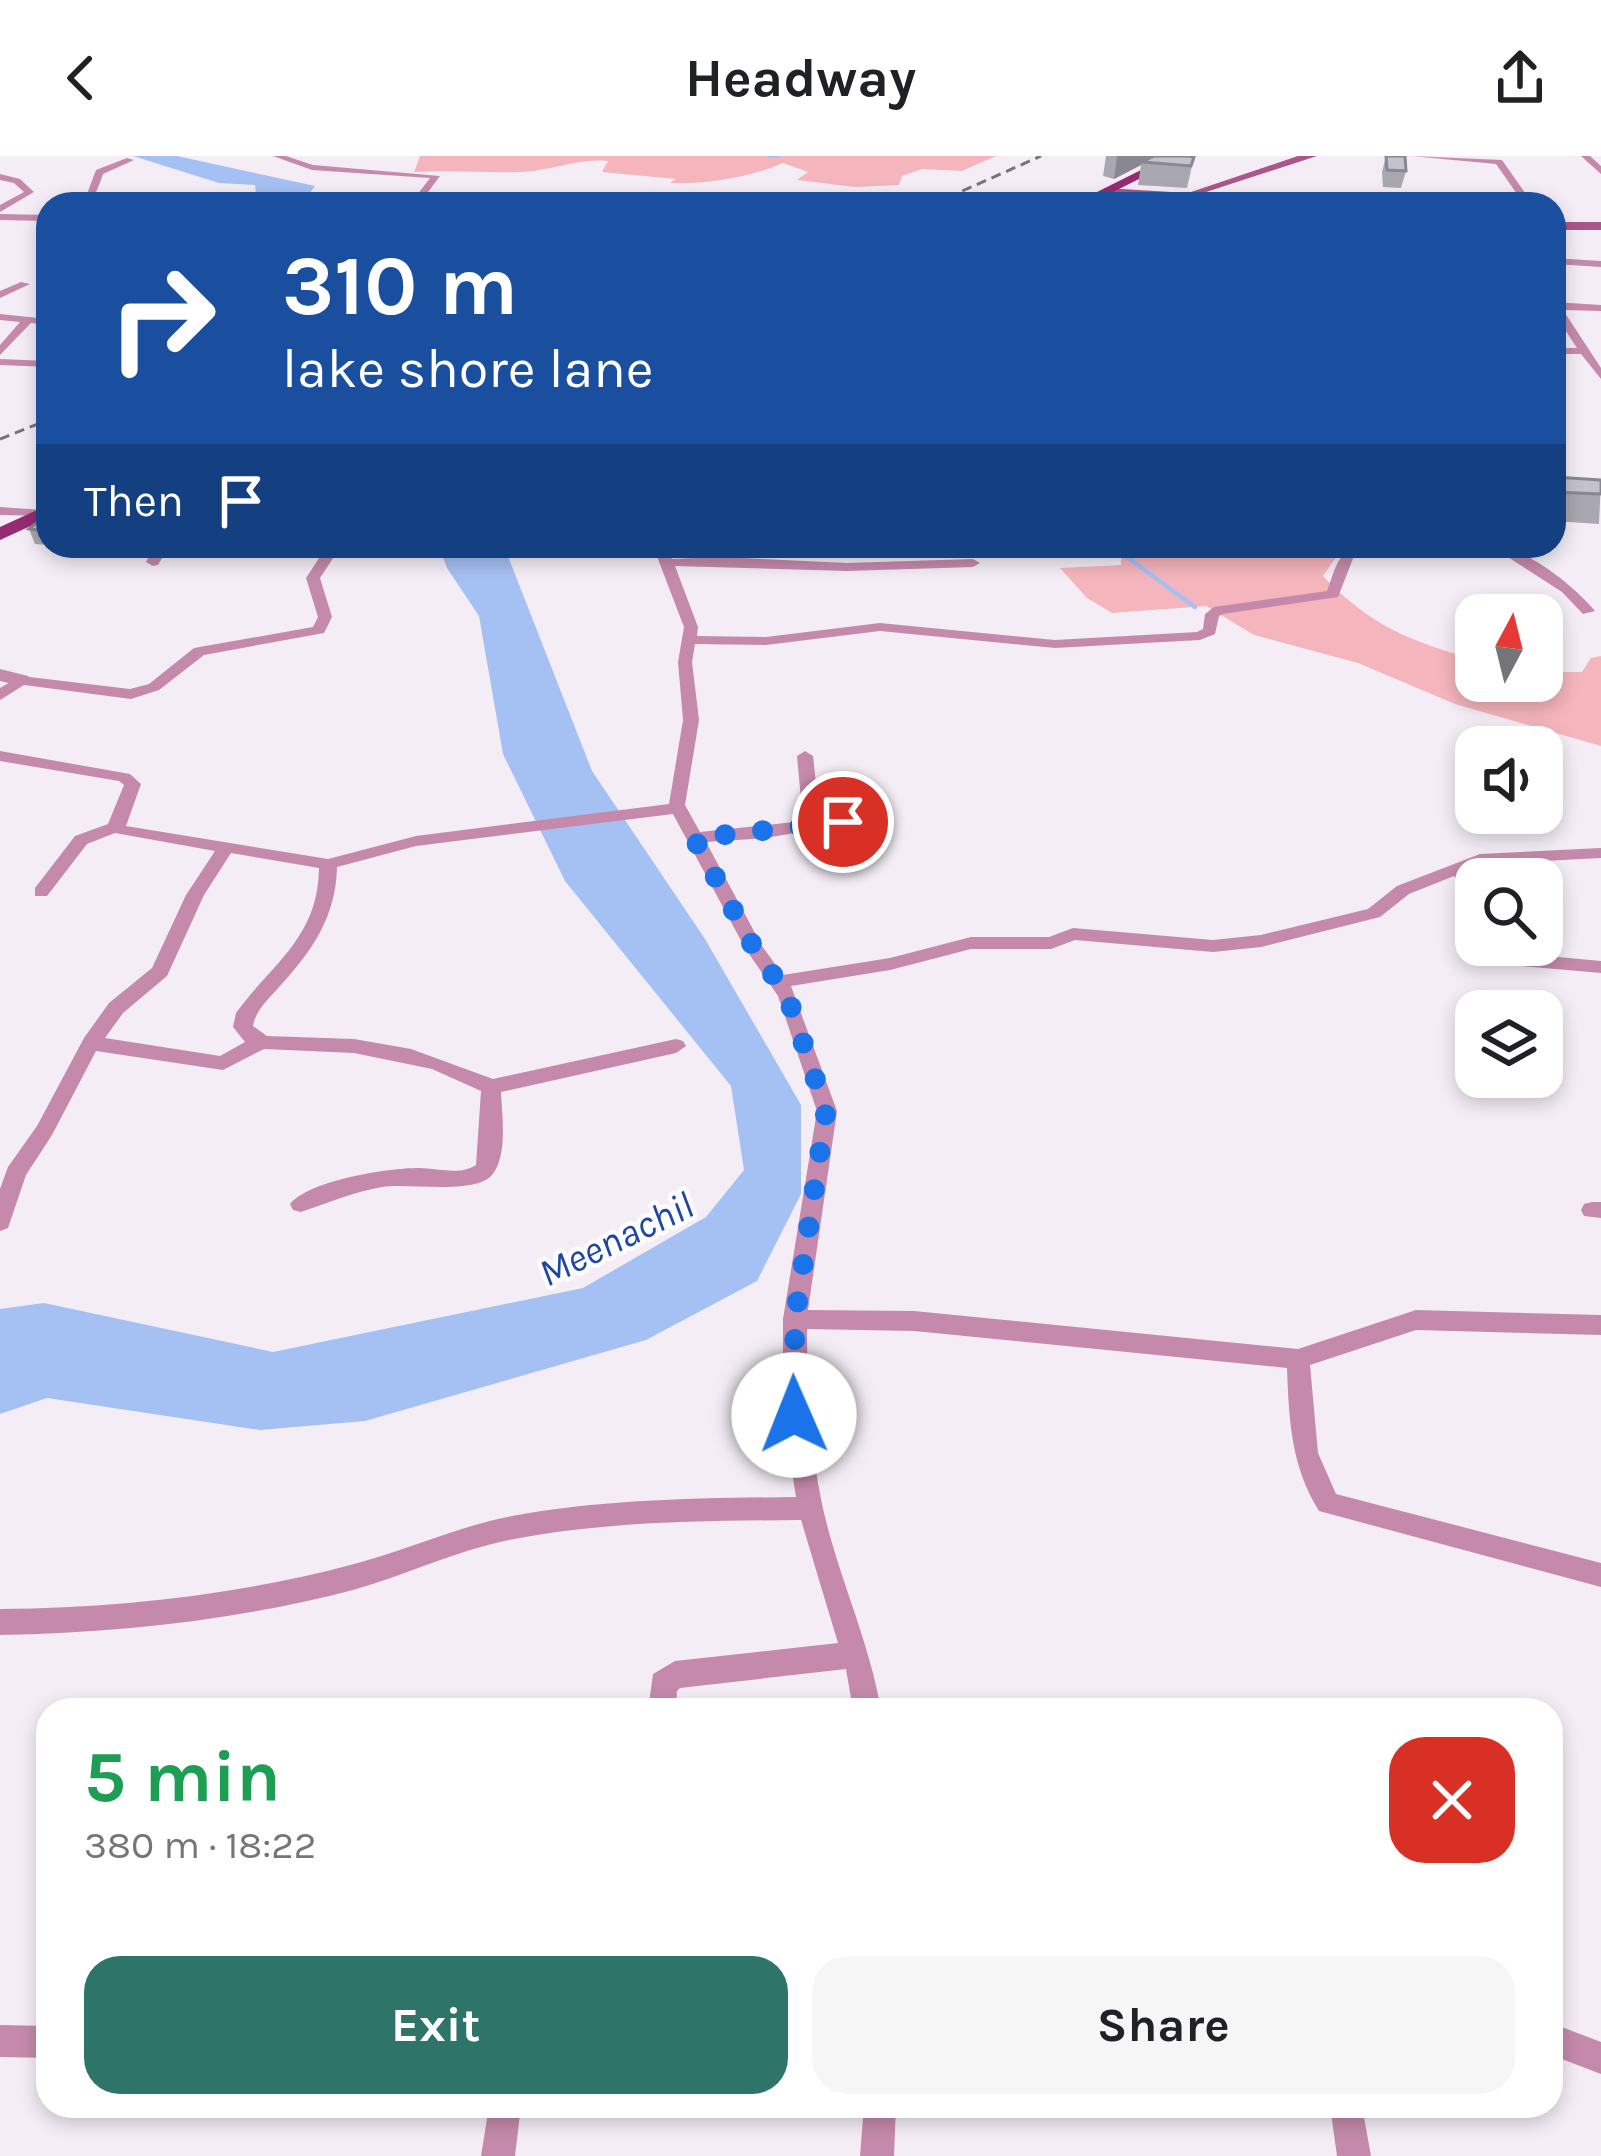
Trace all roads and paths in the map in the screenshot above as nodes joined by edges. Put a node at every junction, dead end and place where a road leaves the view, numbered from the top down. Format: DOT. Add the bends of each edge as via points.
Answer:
graph roads {
  1 [pos="277,156"];
  2 [pos="1179,156"];
  3 [pos="1311,156"];
  4 [pos="1415,156"];
  5 [pos="1585,156"];
  6 [pos="130,160"];
  7 [pos="1601,171"];
  8 [pos="0,177"];
  9 [pos="93,192"];
  10 [pos="423,192"];
  11 [pos="1105,192"];
  12 [pos="1192,192"];
  13 [pos="1520,192"];
  14 [pos="0,213"];
  15 [pos="36,217"];
  16 [pos="1566,226"];
  17 [pos="1601,226"];
  18 [pos="1566,262"];
  19 [pos="1601,264"];
  20 [pos="25,284"];
  21 [pos="2,297"];
  22 [pos="1566,306"];
  23 [pos="1601,308"];
  24 [pos="0,317"];
  25 [pos="28,320"];
  26 [pos="36,321"];
  27 [pos="1566,322"];
  28 [pos="0,352"];
  29 [pos="1590,357"];
  30 [pos="0,362"];
  31 [pos="36,364"];
  32 [pos="1601,376"];
  33 [pos="0,511"];
  34 [pos="36,513"];
  35 [pos="36,518"];
  36 [pos="0,534"];
  37 [pos="156,558"];
  38 [pos="326,558"];
  39 [pos="665,558"];
  40 [pos="712,558"];
  41 [pos="725,558"];
  42 [pos="1346,558"];
  43 [pos="1517,558"];
  44 [pos="153,562"];
  45 [pos="667,563"];
  46 [pos="973,563"];
  47 [pos="1588,611"];
  48 [pos="691,640"];
  49 [pos="10,677"];
  50 [pos="0,694"];
  51 [pos="0,756"];
  52 [pos="805,756"];
  53 [pos="678,808"];
  54 [pos="880,813"];
  55 [pos="812,826"];
  56 [pos="115,827"];
  57 [pos="694,838"];
  58 [pos="225,849"];
  59 [pos="1601,853"];
  60 [pos="1502,858"];
  61 [pos="328,864"];
  62 [pos="1455,868"];
  63 [pos="41,892"];
  64 [pos="1563,963"];
  65 [pos="1601,967"];
  66 [pos="778,982"];
  67 [pos="261,1042"];
  68 [pos="91,1043"];
  69 [pos="676,1046"];
  70 [pos="491,1087"];
  71 [pos="301,1204"];
  72 [pos="0,1222"];
  73 [pos="795,1319"];
  74 [pos="1601,1325"];
  75 [pos="1298,1359"];
  76 [pos="810,1508"];
  77 [pos="1601,1575"];
  78 [pos="0,1622"];
  79 [pos="855,1655"];
  80 [pos="662,1698"];
  81 [pos="864,1698"];
  82 [pos="0,2041"];
  83 [pos="36,2042"];
  84 [pos="1563,2044"];
  85 [pos="1601,2058"];
  86 [pos="504,2118"];
  87 [pos="879,2118"];
  88 [pos="1348,2118"];
  89 [pos="499,2156"];
  90 [pos="877,2156"];
  91 [pos="1354,2156"];
  1 -- 10 [label="street" via="312,167 436,176"];
  2 -- 11 [label="main road"];
  3 -- 12 [label="main road"];
  4 -- 13 [label="street" via="1499,161"];
  5 -- 7 [label="street"];
  6 -- 9 [label="street" via="99,172"];
  8 -- 14 [label="street" via="30,192"];
  14 -- 15 [label="street"];
  16 -- 17 [label="main road"];
  18 -- 19 [label="street"];
  20 -- 21 [label="street"];
  22 -- 23 [label="street"];
  24 -- 25 [label="street"];
  25 -- 26 [label="street"];
  25 -- 28 [label="street"];
  27 -- 29 [label="street"];
  29 -- 32 [label="street"];
  30 -- 31 [label="street"];
  33 -- 34 [label="street"];
  35 -- 36 [label="main road"];
  37 -- 44 [label="street"];
  38 -- 49 [label="street" via="313,578 325,617 319,630 199,651 154,687 131,694"];
  39 -- 45 [label="street"];
  40 -- 45 [label="street"];
  41 -- 46 [label="street" via="829,567"];
  42 -- 48 [label="street" via="1333,594 1219,610 1200,636 1055,644 880,627 766,641"];
  43 -- 47 [label="street"];
  45 -- 48 [label="street"];
  48 -- 53 [label="street" via="691,720"];
  49 -- 50 [label="street"];
  51 -- 56 [label="street" via="124,777 133,784"];
  52 -- 55 [label="street"];
  53 -- 57 [label="street"];
  53 -- 61 [label="street" via="416,841"];
  54 -- 55 [label="street"];
  55 -- 57 [label="street"];
  56 -- 58 [label="street"];
  56 -- 63 [label="street" via="81,840"];
  57 -- 66 [label="street"];
  58 -- 61 [label="street"];
  58 -- 68 [label="street" via="160,972 116,1008"];
  59 -- 60 [label="street"];
  61 -- 67 [label="street" via="315,937 246,1013 243,1027"];
  62 -- 66 [label="street" via="1374,913 1261,941 1213,946 1073,934 1051,943 971,944"];
  64 -- 65 [label="street"];
  66 -- 73 [label="street" via="826,1111"];
  67 -- 68 [label="street" via="223,1063"];
  67 -- 70 [label="street" via="362,1046 423,1059"];
  68 -- 72 [label="street" via="16,1173"];
  69 -- 70 [label="street"];
  70 -- 71 [label="street" via="490,1156 474,1176 392,1177"];
  73 -- 75 [label="street" via="914,1321"];
  73 -- 76 [label="street" via="794,1415"];
  74 -- 75 [label="street" via="1416,1320"];
  75 -- 77 [label="street" via="1303,1447 1328,1503"];
  76 -- 78 [label="street" via="508,1528 272,1594"];
  76 -- 79 [label="street"];
  79 -- 80 [label="street" via="675,1675 663,1684"];
  79 -- 81 [label="street"];
  82 -- 83 [label="street"];
  84 -- 85 [label="street"];
  86 -- 89 [label="street"];
  87 -- 90 [label="street"];
  88 -- 91 [label="street"];
}
